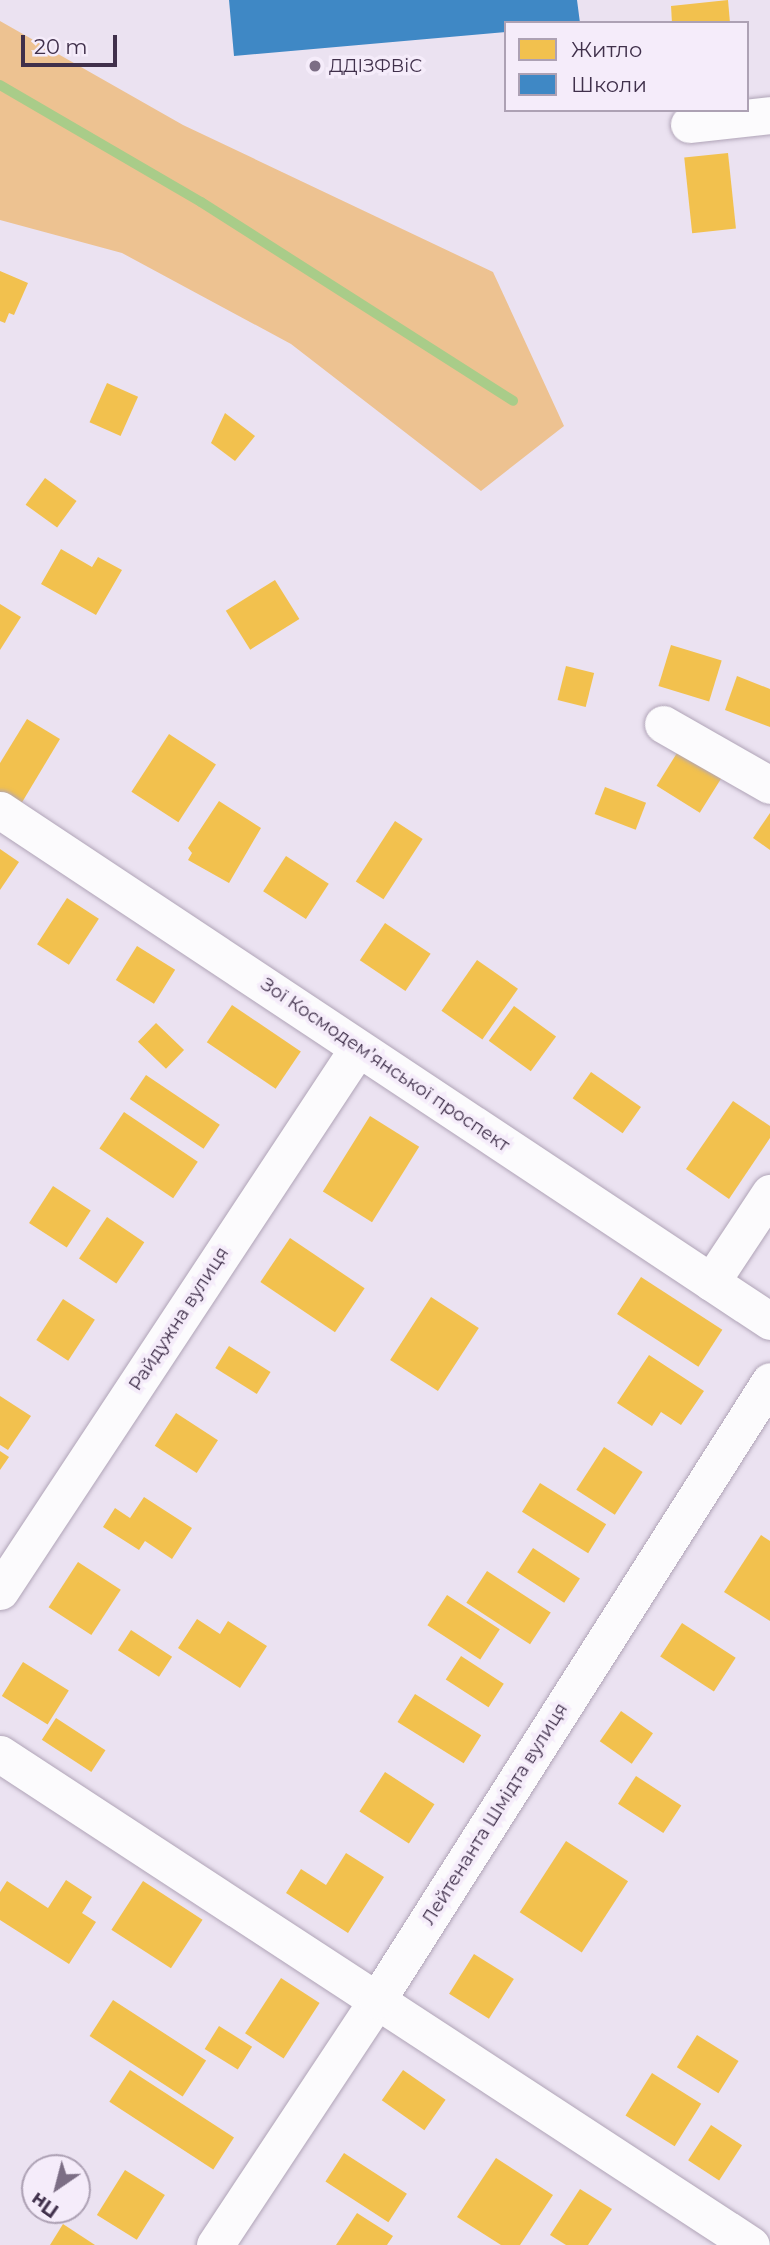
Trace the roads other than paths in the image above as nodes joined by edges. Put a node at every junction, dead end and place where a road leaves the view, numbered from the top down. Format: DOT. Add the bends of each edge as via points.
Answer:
graph roads {
  1 [pos="770,115"];
  2 [pos="689,124"];
  3 [pos="663,724"];
  4 [pos="770,785"];
  5 [pos="0,810"];
  6 [pos="358,1048"];
  7 [pos="770,1193"];
  8 [pos="710,1282"];
  9 [pos="770,1321"];
  10 [pos="770,1381"];
  11 [pos="0,1591"];
  12 [pos="0,1754"];
  13 [pos="377,2000"];
  14 [pos="215,2245"];
  15 [pos="751,2245"];
  1 -- 2 [label="street"];
  3 -- 4 [label="street"];
  5 -- 6 [label="street, Зої Космодем’янської проспект"];
  6 -- 8 [label="street, Зої Космодем’янської проспект"];
  6 -- 11 [label="street, Райдужна вулиця"];
  7 -- 8 [label="street"];
  8 -- 9 [label="street, Зої Космодем’янської проспект"];
  10 -- 13 [label="street, Лейтенанта Шмідта вулиця"];
  12 -- 13 [label="street"];
  13 -- 14 [label="street, Лейтенанта Шмідта вулиця"];
  13 -- 15 [label="street"];
}
